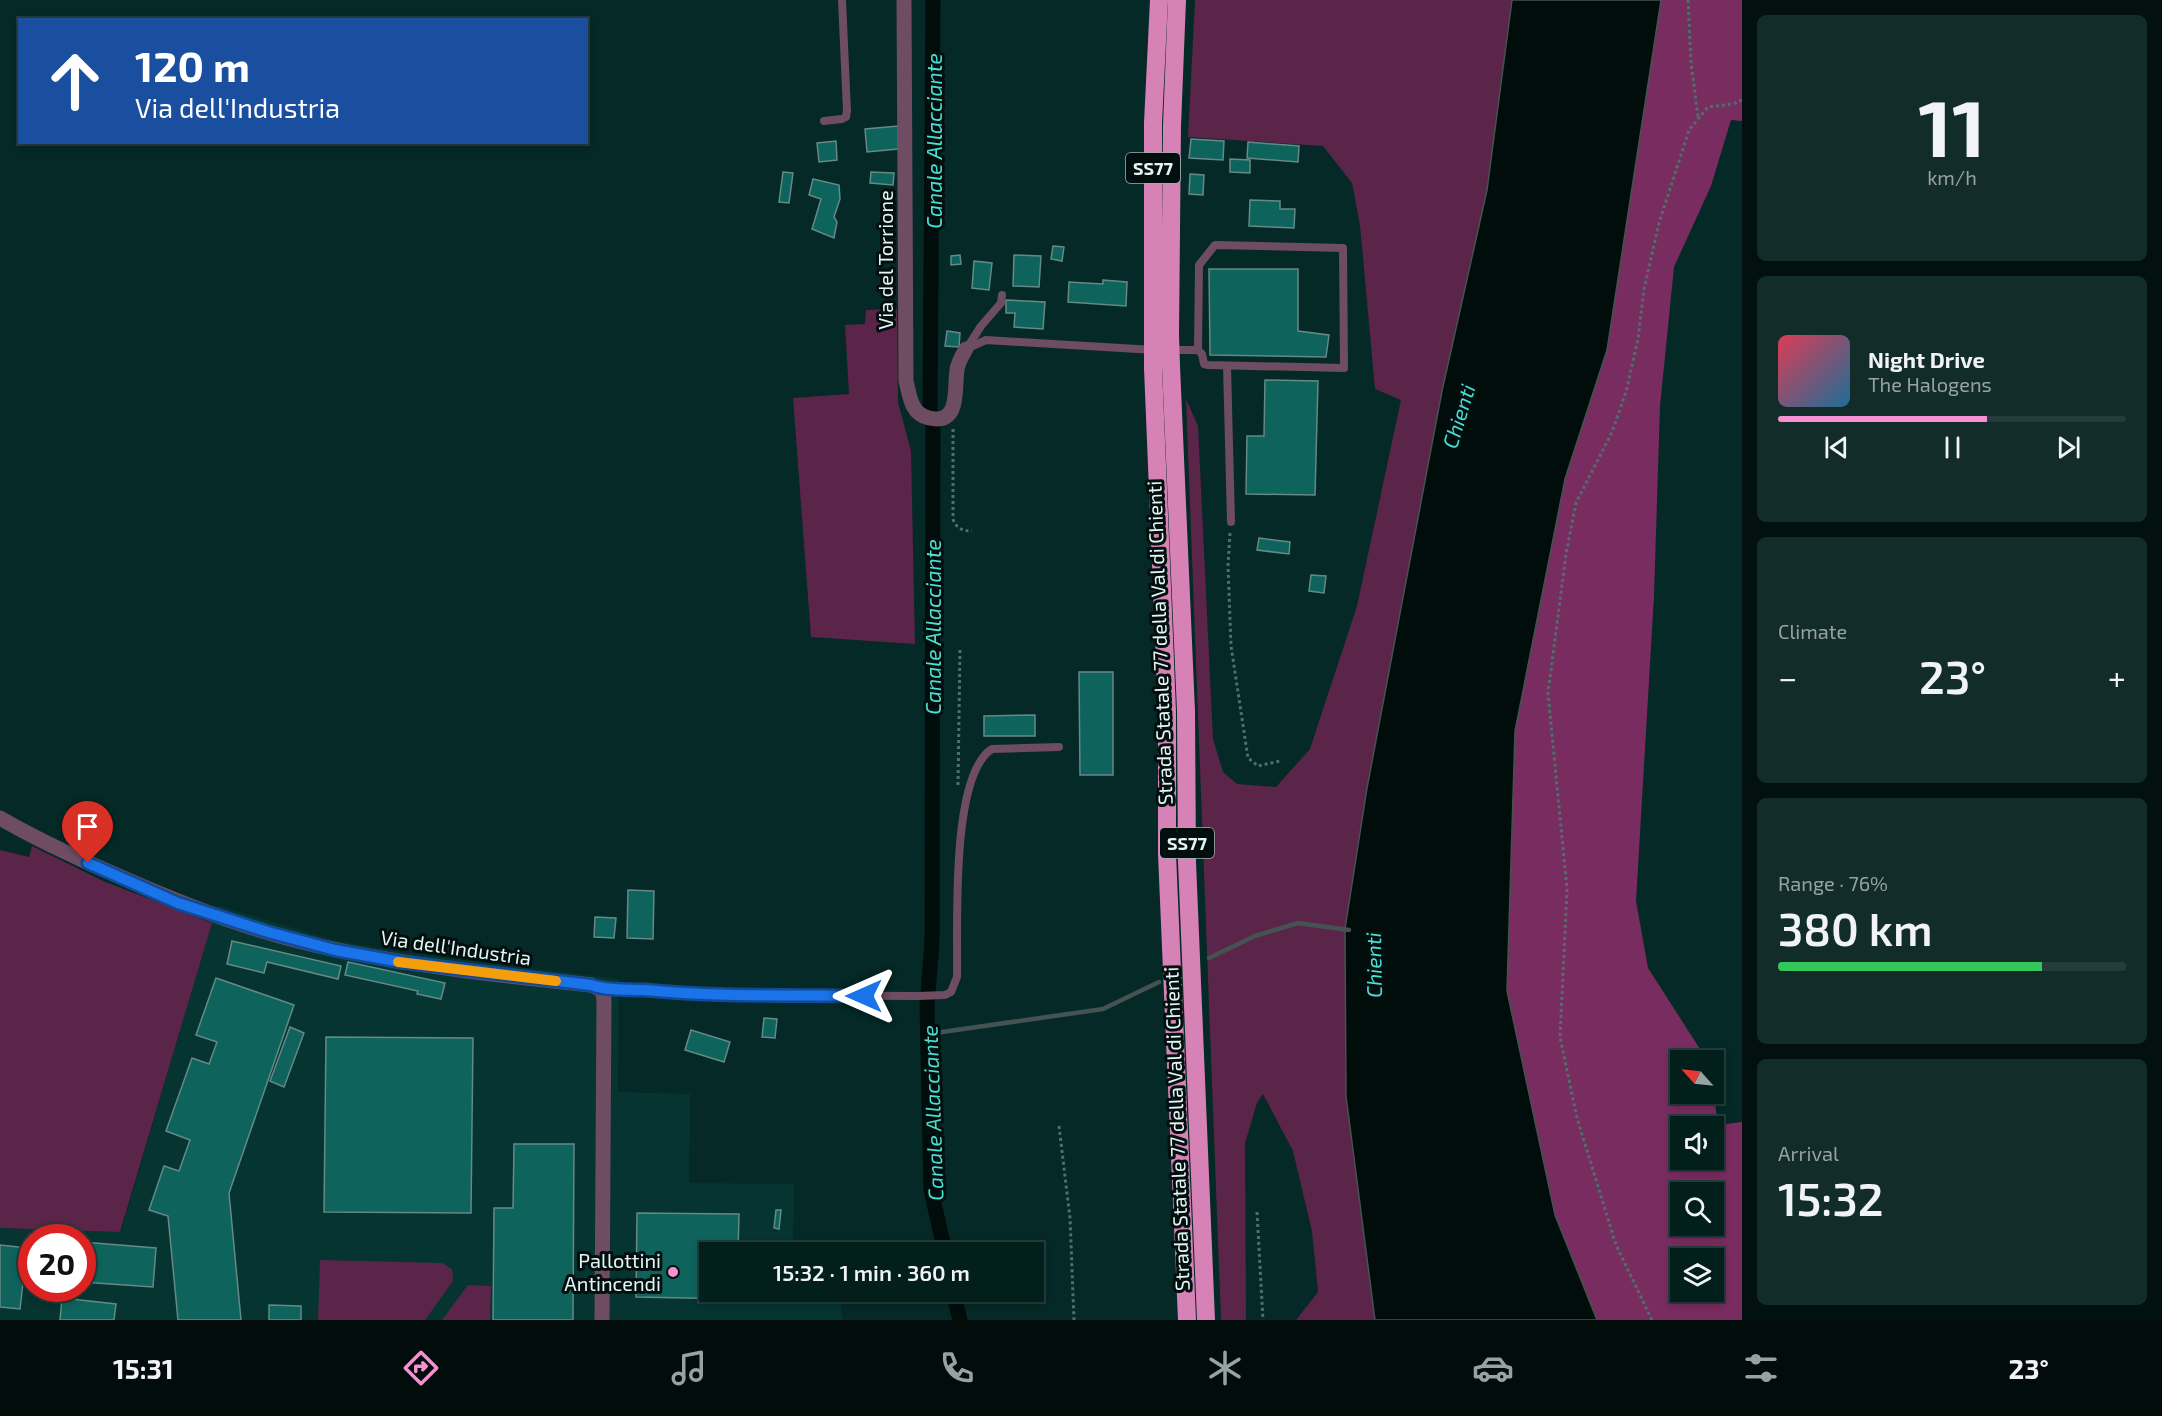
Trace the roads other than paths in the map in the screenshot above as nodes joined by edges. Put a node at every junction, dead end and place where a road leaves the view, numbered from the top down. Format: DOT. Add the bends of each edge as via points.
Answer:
graph roads {
  1 [pos="842,0"];
  2 [pos="904,0"];
  3 [pos="1159,0"];
  4 [pos="1177,0"];
  5 [pos="824,121"];
  6 [pos="1002,295"];
  7 [pos="1161,336"];
  8 [pos="966,349"];
  9 [pos="1198,350"];
  10 [pos="1227,366"];
  11 [pos="1230,522"];
  12 [pos="1059,747"];
  13 [pos="0,818"];
  14 [pos="602,990"];
  15 [pos="602,1320"];
  16 [pos="1187,1320"];
  17 [pos="1206,1320"];
  1 -- 5 [label="lane" via="847,111 842,119"];
  2 -- 8 [label="street, Via del Torrione" via="906,381 916,412 932,419 948,415 955,405 959,361"];
  3 -- 7 [label="highway, Strada Statale 77 della Val di Chienti / SS77" via="1153,123"];
  4 -- 7 [label="highway, Strada Statale 77 della Val di Chienti / SS77"];
  6 -- 8 [label="lane" via="1001,303"];
  7 -- 16 [label="highway, Strada Statale 77 della Val di Chienti / SS77, bridge" via="1153,368 1167,711 1167,854"];
  7 -- 17 [label="highway, Strada Statale 77 della Val di Chienti / SS77, bridge" via="1171,366"];
  8 -- 9 [label="lane" via="986,340 1143,351"];
  9 -- 10 [label="lane" via="1204,364"];
  9 -- 10 [label="lane" via="1199,265 1215,245 1343,248 1344,368"];
  10 -- 11 [label="lane"];
  12 -- 14 [label="lane" via="992,749 983,754 974,771 959,837 957,977 951,992 918,996 696,995"];
  13 -- 14 [label="street, Via dell'Industria" via="178,903 268,932 401,962 591,985"];
  14 -- 15 [label="street"];
}
